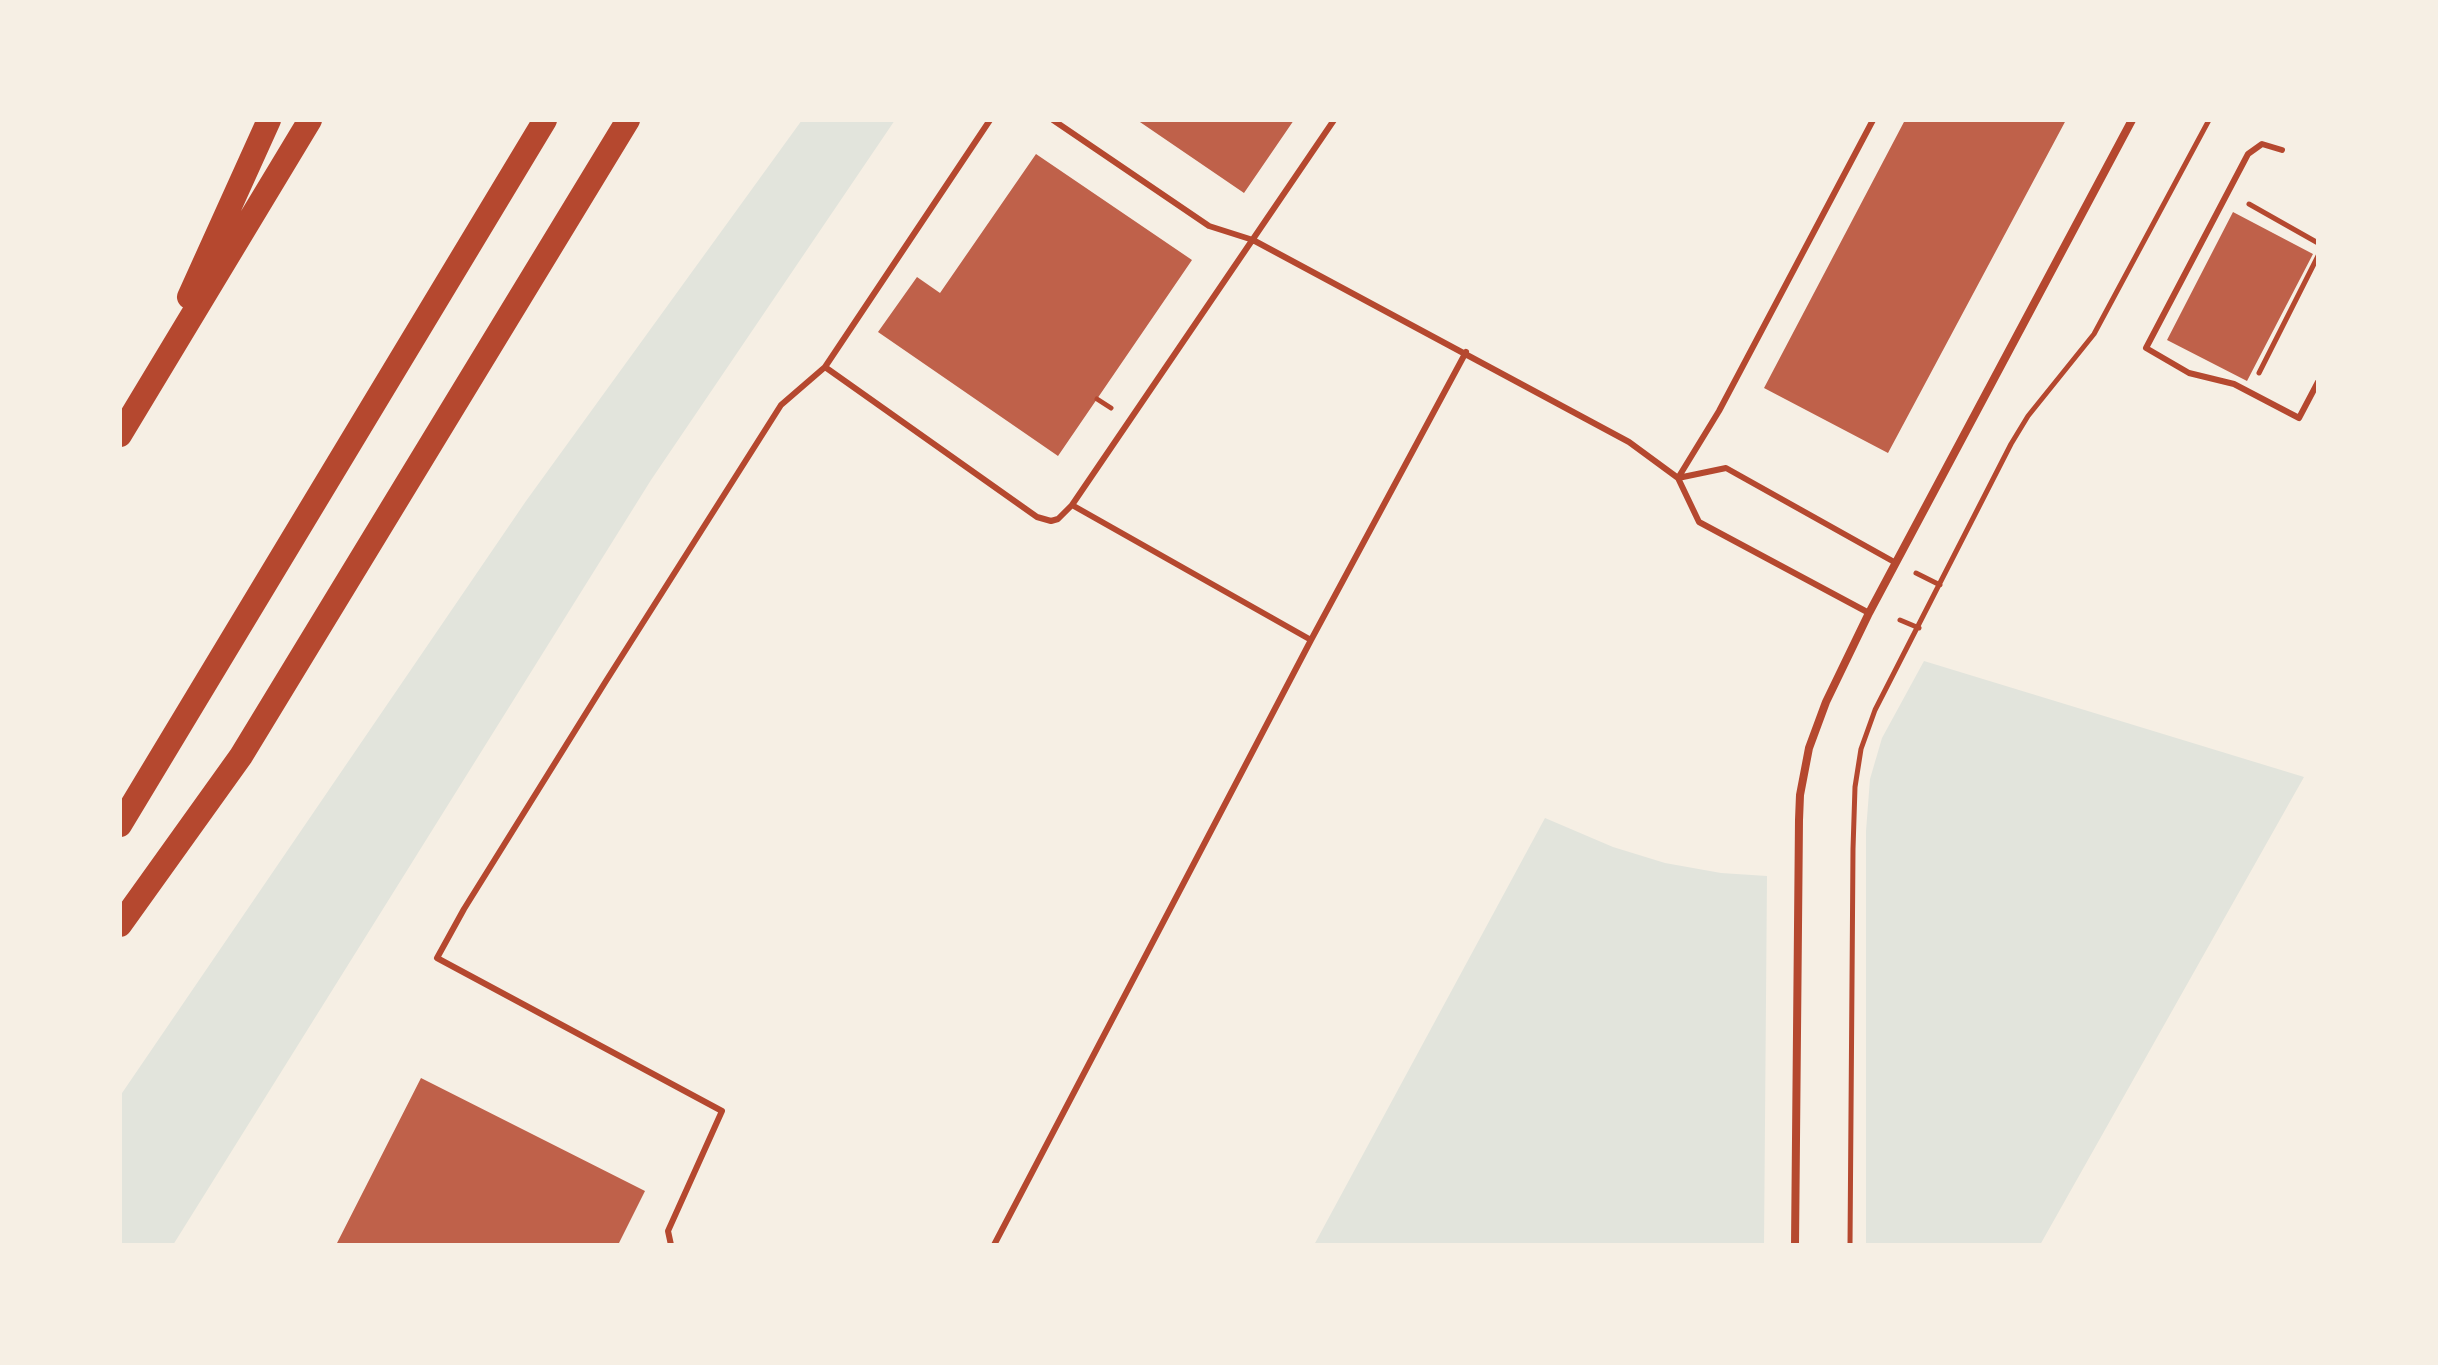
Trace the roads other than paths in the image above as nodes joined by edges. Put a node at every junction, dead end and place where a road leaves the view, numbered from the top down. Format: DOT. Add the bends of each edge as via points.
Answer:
graph roads {
  1 [pos="269,120"];
  2 [pos="310,120"];
  3 [pos="545,120"];
  4 [pos="628,120"];
  5 [pos="990,120"];
  6 [pos="1053,120"];
  7 [pos="1334,120"];
  8 [pos="1873,120"];
  9 [pos="2132,120"];
  10 [pos="2282,150"];
  11 [pos="1253,240"];
  12 [pos="1466,352"];
  13 [pos="825,367"];
  14 [pos="2318,382"];
  15 [pos="145,394"];
  16 [pos="120,435"];
  17 [pos="1678,478"];
  18 [pos="1072,505"];
  19 [pos="1896,563"];
  20 [pos="1869,613"];
  21 [pos="1311,640"];
  22 [pos="120,825"];
  23 [pos="120,925"];
  24 [pos="671,1245"];
  25 [pos="994,1245"];
  26 [pos="1795,1245"];
  1 -- 15 [label="highway"];
  2 -- 15 [label="highway"];
  3 -- 22 [label="highway"];
  4 -- 23 [label="highway" via="241,756"];
  5 -- 13 [label="lane"];
  6 -- 11 [label="lane" via="1209,226"];
  7 -- 11 [label="lane"];
  8 -- 17 [label="lane"];
  9 -- 19 [label="street"];
  10 -- 14 [label="lane" via="2262,144 2248,154 2146,348 2189,373 2234,384 2299,418"];
  11 -- 12 [label="lane"];
  11 -- 18 [label="lane"];
  12 -- 17 [label="lane" via="1629,442"];
  12 -- 21 [label="lane"];
  13 -- 18 [label="lane" via="1037,517 1058,519"];
  13 -- 24 [label="lane" via="781,405 437,958 722,1111 668,1231"];
  15 -- 16 [label="highway"];
  17 -- 19 [label="lane" via="1726,468"];
  17 -- 20 [label="lane" via="1699,522"];
  18 -- 21 [label="lane"];
  19 -- 20 [label="street"];
  20 -- 26 [label="street" via="1816,724 1800,795"];
  21 -- 25 [label="lane"];
}
